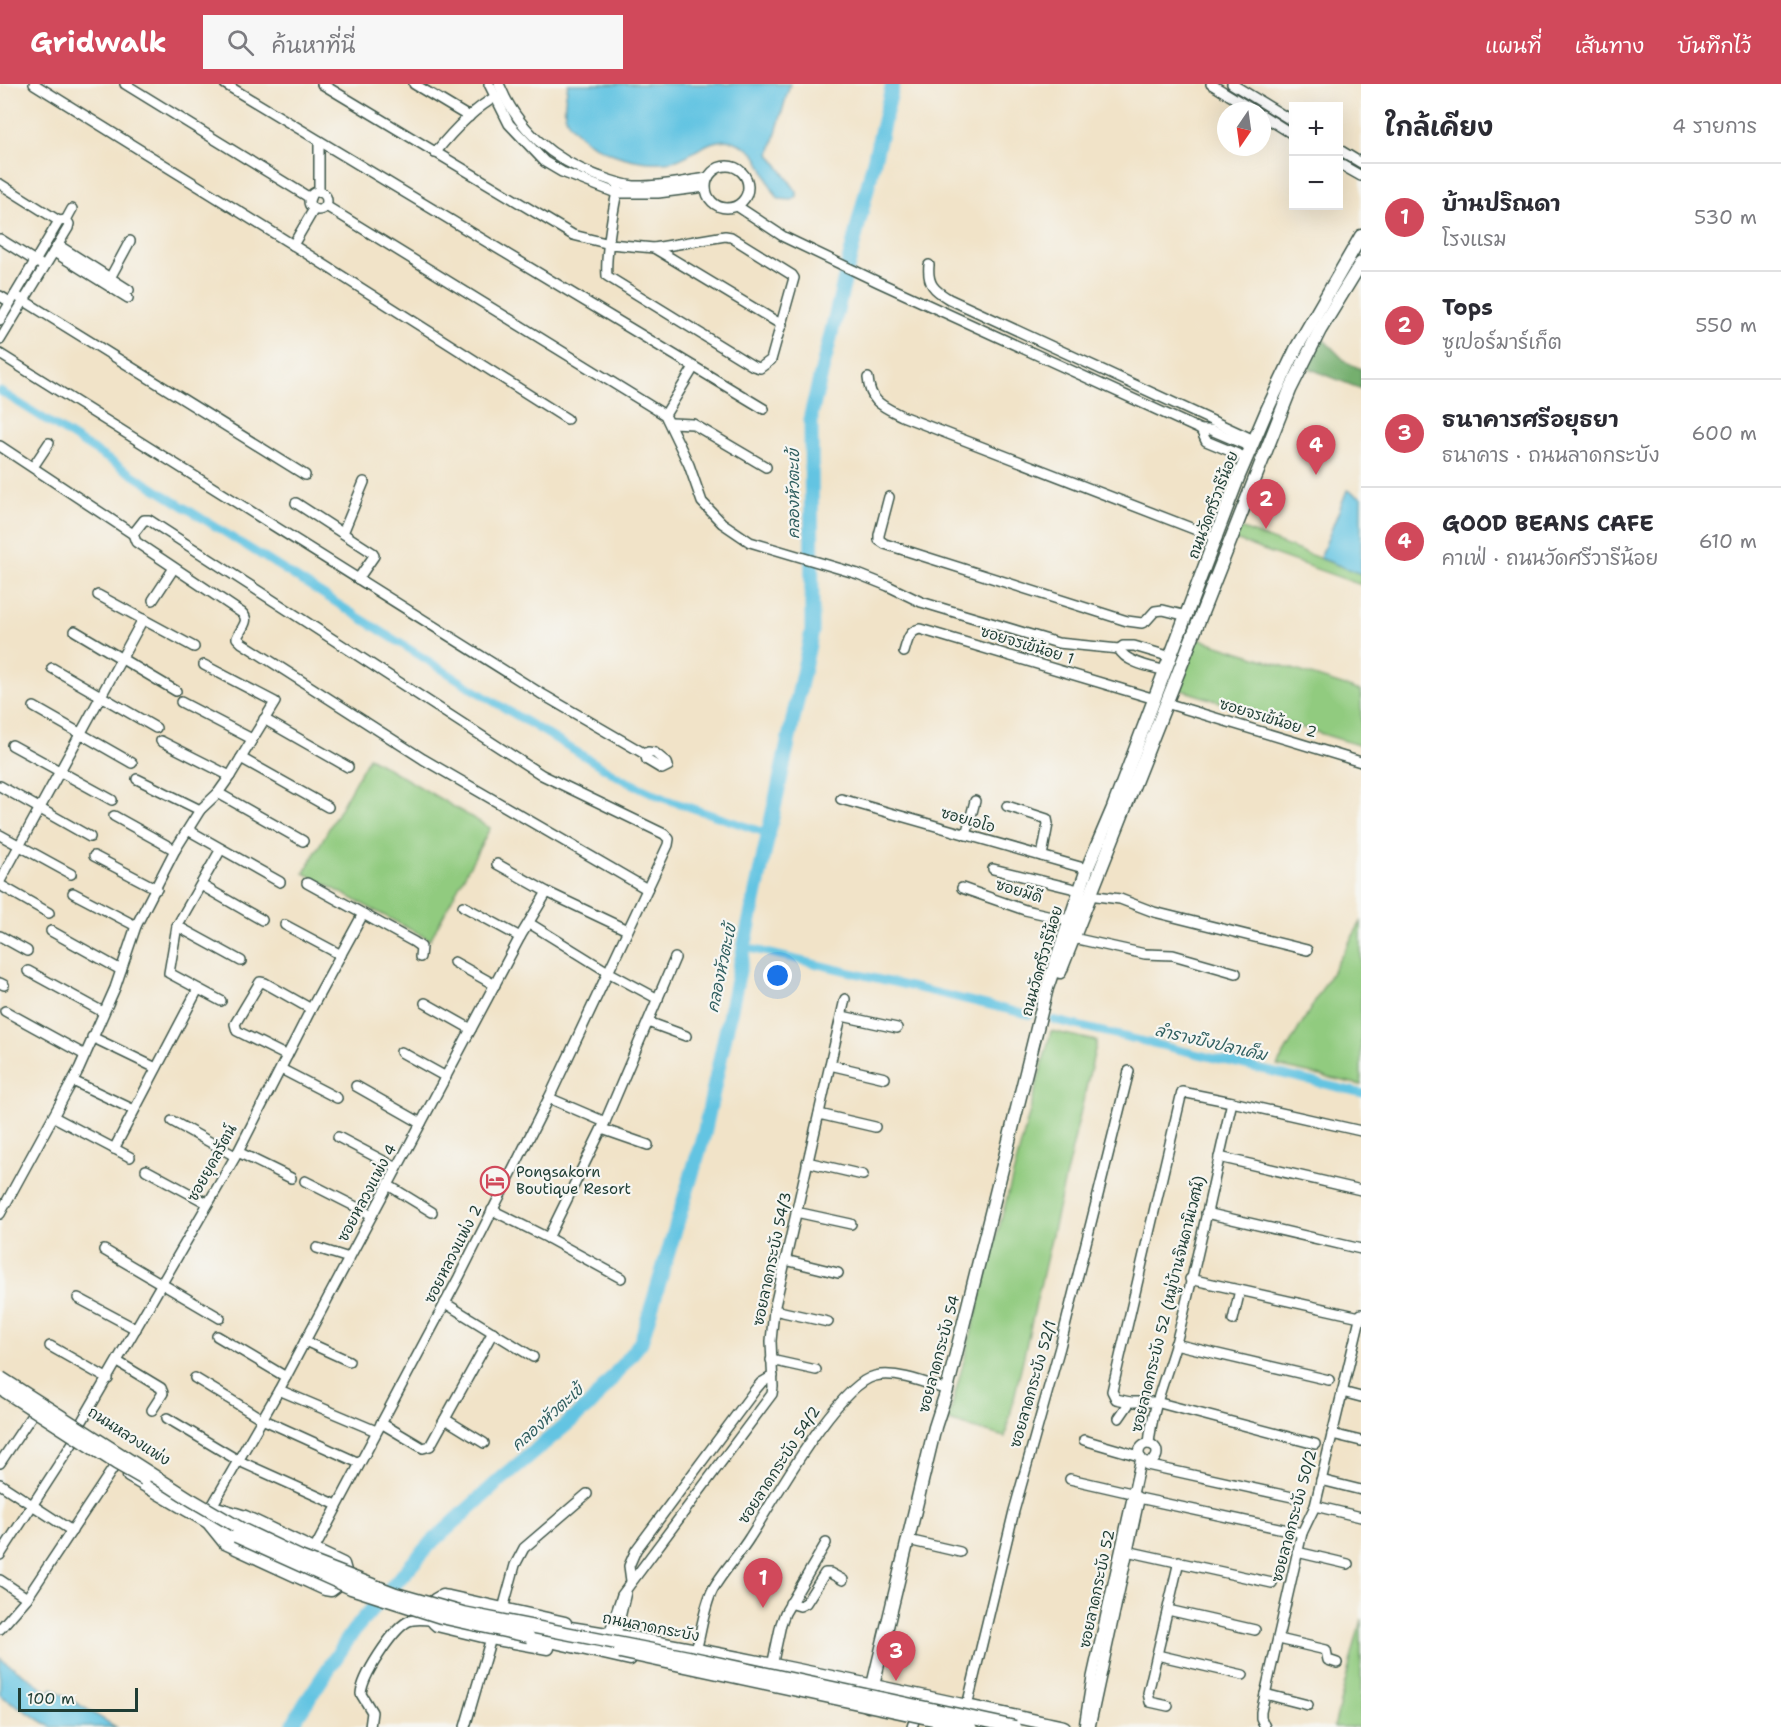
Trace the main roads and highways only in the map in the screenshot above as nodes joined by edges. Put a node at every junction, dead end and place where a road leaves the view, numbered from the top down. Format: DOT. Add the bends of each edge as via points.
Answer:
graph roads {
  1 [pos="1361,236"];
  2 [pos="1361,263"];
  3 [pos="1251,448"];
  4 [pos="1262,458"];
  5 [pos="1160,701"];
  6 [pos="1084,893"];
  7 [pos="1037,1029"];
  8 [pos="0,1372"];
  9 [pos="0,1377"];
  10 [pos="0,1388"];
  11 [pos="0,1395"];
  12 [pos="213,1506"];
  13 [pos="208,1522"];
  14 [pos="242,1523"];
  15 [pos="582,1630"];
  16 [pos="578,1647"];
  17 [pos="873,1687"];
  18 [pos="867,1711"];
  19 [pos="913,1724"];
  20 [pos="942,1727"];
  21 [pos="970,1727"];
  22 [pos="1015,1727"];
  23 [pos="1064,1727"];
  1 -- 3 [label="main road, ถนนวัดศรีวารีน้อย" via="1297,347"];
  2 -- 4 [label="main road, ถนนวัดศรีวารีน้อย" via="1320,330"];
  3 -- 4 [label="main road"];
  3 -- 5 [label="main road, ถนนวัดศรีวารีน้อย" via="1171,657"];
  4 -- 5 [label="main road, ถนนวัดศรีวารีน้อย"];
  5 -- 6 [label="main road, ถนนวัดศรีวารีน้อย" via="1124,811"];
  5 -- 6 [label="main road, ถนนวัดศรีวารีน้อย" via="1087,869"];
  6 -- 7 [label="main road, ถนนวัดศรีวารีน้อย" via="1073,938"];
  6 -- 7 [label="main road, ถนนวัดศรีวารีน้อย" via="1069,920"];
  7 -- 17 [label="main road, ซอยลาดกระบัง 54"];
  8 -- 12 [label="main road, ถนนหลวงแพ่ง"];
  9 -- 22 [label="main road, bridge" via="243,1530 396,1594 463,1613"];
  10 -- 21 [label="main road, bridge" via="116,1463 237,1531 369,1591 449,1616"];
  11 -- 13 [label="main road"];
  12 -- 13 [label="main road" via="246,1517 344,1564 339,1584 332,1590 225,1543"];
  12 -- 14 [label="main road, ถนนหลวงแพ่ง"];
  13 -- 16 [label="main road, bridge" via="351,1588 441,1617"];
  14 -- 15 [label="main road, ถนนลาดกระบัง, bridge" via="378,1583 445,1604"];
  15 -- 16 [label="main road" via="569,1623 442,1596 435,1600 430,1616 437,1625 490,1638 554,1649"];
  15 -- 17 [label="main road, ถนนลาดกระบัง"];
  16 -- 18 [label="main road"];
  17 -- 18 [label="main road, ซอยลาดกระบัง 54"];
  17 -- 23 [label="main road, ถนนลาดกระบัง"];
  18 -- 19 [label="main road"];
  19 -- 20 [label="main road"];
}
